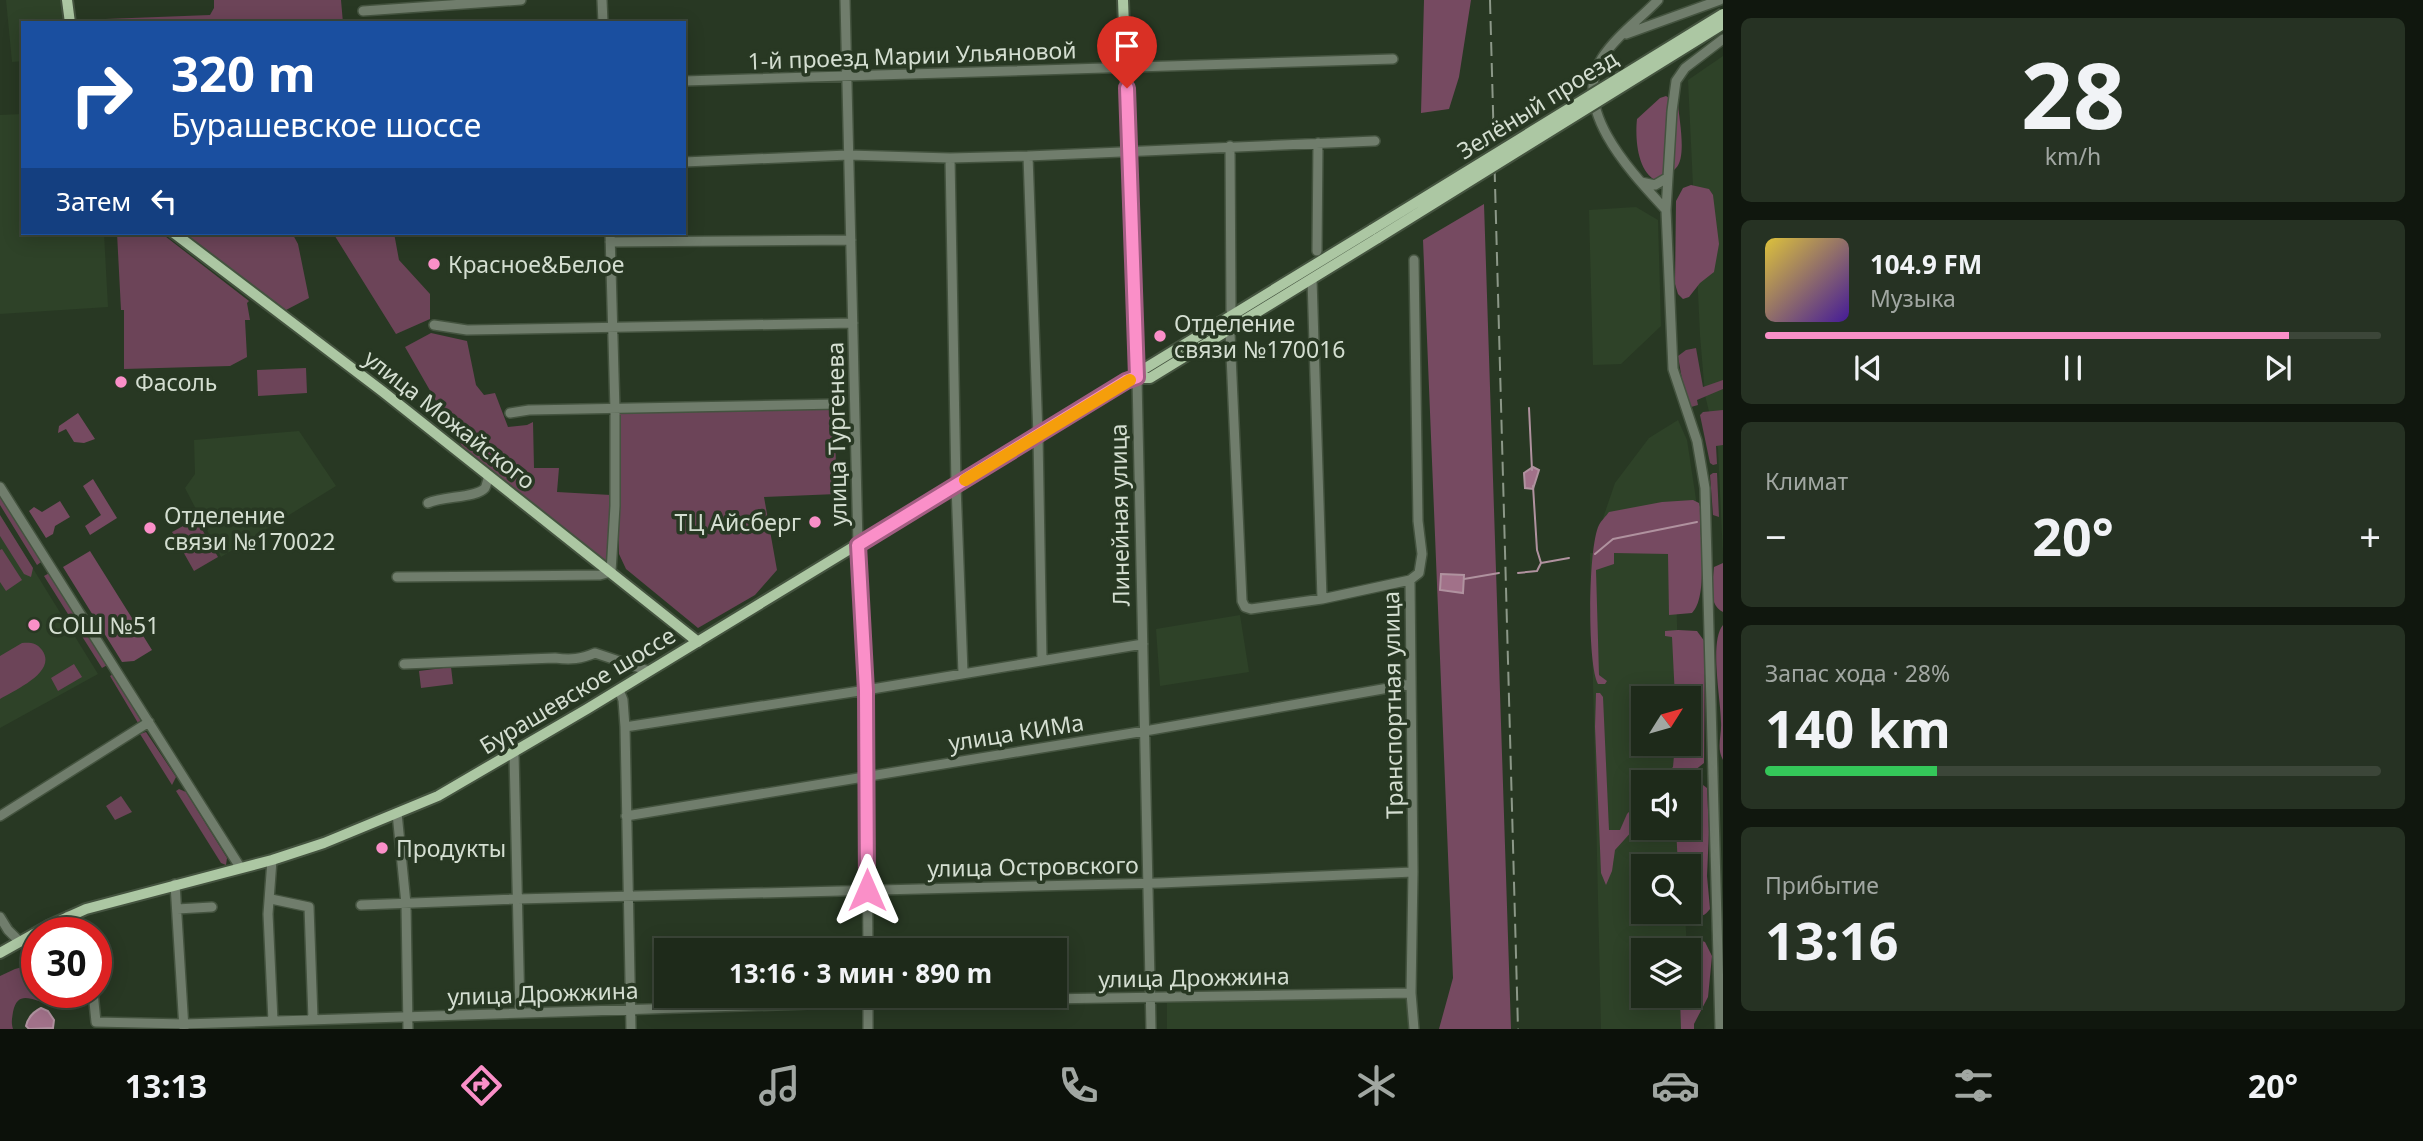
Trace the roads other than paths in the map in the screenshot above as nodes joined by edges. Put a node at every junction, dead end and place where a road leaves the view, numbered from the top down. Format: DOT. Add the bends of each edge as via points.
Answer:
graph roads {
  1 [pos="67,0"];
  2 [pos="521,0"];
  3 [pos="602,0"];
  4 [pos="845,0"];
  5 [pos="1123,0"];
  6 [pos="1658,0"];
  7 [pos="1691,0"];
  8 [pos="1720,0"];
  9 [pos="1702,6"];
  10 [pos="363,11"];
  11 [pos="1723,14"];
  12 [pos="70,21"];
  13 [pos="603,21"];
  14 [pos="1723,24"];
  15 [pos="1622,36"];
  16 [pos="1723,38"];
  17 [pos="1393,59"];
  18 [pos="1126,67"];
  19 [pos="847,76"];
  20 [pos="686,81"];
  21 [pos="1375,141"];
  22 [pos="1318,143"];
  23 [pos="1230,146"];
  24 [pos="1129,152"];
  25 [pos="849,155"];
  26 [pos="1028,156"];
  27 [pos="950,158"];
  28 [pos="686,162"];
  29 [pos="1667,178"];
  30 [pos="1639,181"];
  31 [pos="1666,210"];
  32 [pos="1376,234"];
  33 [pos="177,235"];
  34 [pos="610,238"];
  35 [pos="850,240"];
  36 [pos="1317,251"];
  37 [pos="1414,260"];
  38 [pos="1312,279"];
  39 [pos="1234,314"];
  40 [pos="853,323"];
  41 [pos="434,325"];
  42 [pos="612,327"];
  43 [pos="1228,330"];
  44 [pos="1137,377"];
  45 [pos="838,404"];
  46 [pos="615,410"];
  47 [pos="510,414"];
  48 [pos="1038,436"];
  49 [pos="487,482"];
  50 [pos="956,485"];
  51 [pos="0,488"];
  52 [pos="428,503"];
  53 [pos="858,545"];
  54 [pos="611,572"];
  55 [pos="397,578"];
  56 [pos="1410,580"];
  57 [pos="1322,600"];
  58 [pos="698,642"];
  59 [pos="1143,644"];
  60 [pos="1042,661"];
  61 [pos="404,664"];
  62 [pos="649,671"];
  63 [pos="963,673"];
  64 [pos="1411,684"];
  65 [pos="619,690"];
  66 [pos="866,691"];
  67 [pos="149,722"];
  68 [pos="625,727"];
  69 [pos="1145,731"];
  70 [pos="514,753"];
  71 [pos="867,775"];
  72 [pos="397,813"];
  73 [pos="0,816"];
  74 [pos="626,816"];
  75 [pos="272,860"];
  76 [pos="240,867"];
  77 [pos="1413,872"];
  78 [pos="1148,882"];
  79 [pos="175,884"];
  80 [pos="867,890"];
  81 [pos="627,897"];
  82 [pos="271,899"];
  83 [pos="517,899"];
  84 [pos="406,904"];
  85 [pos="361,905"];
  86 [pos="212,906"];
  87 [pos="177,909"];
  88 [pos="68,916"];
  89 [pos="0,917"];
  90 [pos="867,938"];
  91 [pos="19,942"];
  92 [pos="0,953"];
  93 [pos="1411,993"];
  94 [pos="1150,997"];
  95 [pos="1067,998"];
  96 [pos="95,1008"];
  97 [pos="654,1008"];
  98 [pos="868,1008"];
  99 [pos="630,1009"];
  100 [pos="520,1012"];
  101 [pos="408,1017"];
  102 [pos="313,1019"];
  103 [pos="273,1021"];
  104 [pos="184,1026"];
  105 [pos="408,1029"];
  106 [pos="631,1029"];
  107 [pos="868,1029"];
  108 [pos="1151,1029"];
  109 [pos="1414,1029"];
  110 [pos="1720,1029"];
  1 -- 12 [label="main road"];
  2 -- 10 [label="street"];
  3 -- 13 [label="street"];
  4 -- 19 [label="street, улица Тургенева"];
  5 -- 18 [label="main road, Линейная улица"];
  6 -- 15 [label="street"];
  7 -- 9 [label="street"];
  8 -- 9 [label="street"];
  9 -- 15 [label="street"];
  11 -- 32 [label="main road, Зелёный проезд, bridge"];
  14 -- 32 [label="main road, Зелёный проезд, bridge"];
  15 -- 30 [label="street" via="1601,59 1593,91 1611,144"];
  16 -- 29 [label="street" via="1688,65 1676,81"];
  17 -- 18 [label="street, 1-й проезд Марии Ульяновой"];
  18 -- 19 [label="street, 1-й проезд Марии Ульяновой"];
  18 -- 24 [label="main road, Линейная улица"];
  19 -- 20 [label="street, 1-й проезд Марии Ульяновой"];
  19 -- 25 [label="street, улица Тургенева"];
  21 -- 22 [label="street"];
  22 -- 23 [label="street"];
  22 -- 36 [label="street"];
  23 -- 24 [label="street"];
  23 -- 39 [label="street"];
  24 -- 26 [label="street"];
  24 -- 44 [label="main road, Линейная улица"];
  25 -- 27 [label="street"];
  25 -- 28 [label="street"];
  25 -- 35 [label="street, улица Тургенева"];
  26 -- 27 [label="street"];
  26 -- 48 [label="street"];
  27 -- 50 [label="street"];
  29 -- 30 [label="street" via="1653,185"];
  29 -- 31 [label="street"];
  30 -- 31 [label="street"];
  31 -- 110 [label="street" via="1673,369 1697,441 1705,488"];
  32 -- 38 [label="main road, Бурашевское шоссе"];
  32 -- 39 [label="main road, Бурашевское шоссе"];
  33 -- 49 [label="main road, улица Можайского" via="382,391"];
  34 -- 35 [label="street"];
  34 -- 42 [label="street"];
  35 -- 40 [label="street, улица Тургенева"];
  37 -- 56 [label="street, Транспортная улица" via="1422,554 1419,573"];
  38 -- 43 [label="main road, Бурашевское шоссе"];
  38 -- 57 [label="street"];
  39 -- 44 [label="main road, Бурашевское шоссе"];
  40 -- 42 [label="street"];
  40 -- 53 [label="street, улица Тургенева"];
  41 -- 42 [label="street" via="467,330"];
  42 -- 46 [label="street"];
  43 -- 44 [label="main road, Бурашевское шоссе" via="1150,378"];
  43 -- 57 [label="street" via="1242,601 1251,610"];
  44 -- 48 [label="main road, Бурашевское шоссе"];
  44 -- 59 [label="street, Линейная улица"];
  45 -- 46 [label="street"];
  46 -- 47 [label="street"];
  46 -- 54 [label="street"];
  48 -- 50 [label="main road, Бурашевское шоссе"];
  48 -- 60 [label="street"];
  49 -- 52 [label="street" via="475,495"];
  49 -- 54 [label="main road, улица Можайского"];
  50 -- 53 [label="main road, Бурашевское шоссе"];
  50 -- 63 [label="street"];
  51 -- 67 [label="street"];
  53 -- 58 [label="main road, Бурашевское шоссе"];
  53 -- 66 [label="street, улица Тургенева"];
  54 -- 55 [label="street"];
  54 -- 58 [label="main road, улица Можайского"];
  56 -- 57 [label="street"];
  56 -- 64 [label="street, Транспортная улица"];
  58 -- 62 [label="main road, Бурашевское шоссе"];
  59 -- 60 [label="street"];
  59 -- 69 [label="street, Линейная улица"];
  60 -- 63 [label="street"];
  61 -- 62 [label="street" via="570,660 595,653"];
  62 -- 65 [label="main road, Бурашевское шоссе"];
  63 -- 66 [label="street"];
  64 -- 69 [label="street, улица КИМа"];
  64 -- 77 [label="street, Транспортная улица"];
  65 -- 68 [label="street"];
  65 -- 70 [label="main road, Бурашевское шоссе"];
  66 -- 68 [label="street"];
  66 -- 71 [label="street, улица Тургенева"];
  67 -- 73 [label="street"];
  67 -- 76 [label="street"];
  68 -- 74 [label="street"];
  69 -- 71 [label="street, улица КИМа"];
  69 -- 78 [label="street, Линейная улица"];
  70 -- 72 [label="main road, Бурашевское шоссе" via="438,796"];
  70 -- 83 [label="street"];
  71 -- 74 [label="street, улица КИМа"];
  71 -- 80 [label="street, улица Тургенева"];
  72 -- 75 [label="main road, Бурашевское шоссе"];
  72 -- 84 [label="street"];
  74 -- 81 [label="street"];
  75 -- 76 [label="main road, Бурашевское шоссе"];
  75 -- 82 [label="street"];
  76 -- 79 [label="main road, Бурашевское шоссе"];
  77 -- 78 [label="street, улица Островского"];
  77 -- 93 [label="street, Транспортная улица"];
  78 -- 80 [label="street, улица Островского"];
  78 -- 94 [label="street, Линейная улица"];
  79 -- 87 [label="street"];
  79 -- 88 [label="main road, Бурашевское шоссе"];
  80 -- 81 [label="street, улица Островского"];
  80 -- 90 [label="street, улица Тургенева"];
  81 -- 83 [label="street, улица Островского"];
  81 -- 99 [label="street"];
  82 -- 102 [label="street" via="309,907"];
  82 -- 103 [label="street"];
  83 -- 84 [label="street, улица Островского"];
  83 -- 100 [label="street"];
  84 -- 85 [label="street, улица Островского"];
  84 -- 101 [label="street"];
  86 -- 87 [label="street"];
  87 -- 104 [label="street"];
  88 -- 91 [label="main road, Бурашевское шоссе"];
  89 -- 91 [label="street"];
  91 -- 92 [label="main road, Бурашевское шоссе"];
  93 -- 94 [label="street, улица Дрожжина"];
  93 -- 109 [label="street, Транспортная улица"];
  94 -- 95 [label="street, улица Дрожжина"];
  94 -- 108 [label="street, Линейная улица"];
  96 -- 104 [label="street, улица Дрожжина" via="96,1022"];
  97 -- 99 [label="street, улица Дрожжина"];
  98 -- 107 [label="street"];
  99 -- 100 [label="street, улица Дрожжина"];
  99 -- 106 [label="street"];
  100 -- 101 [label="street, улица Дрожжина"];
  101 -- 102 [label="street, улица Дрожжина"];
  101 -- 105 [label="street"];
  102 -- 103 [label="street, улица Дрожжина"];
  103 -- 104 [label="street, улица Дрожжина"];
}
